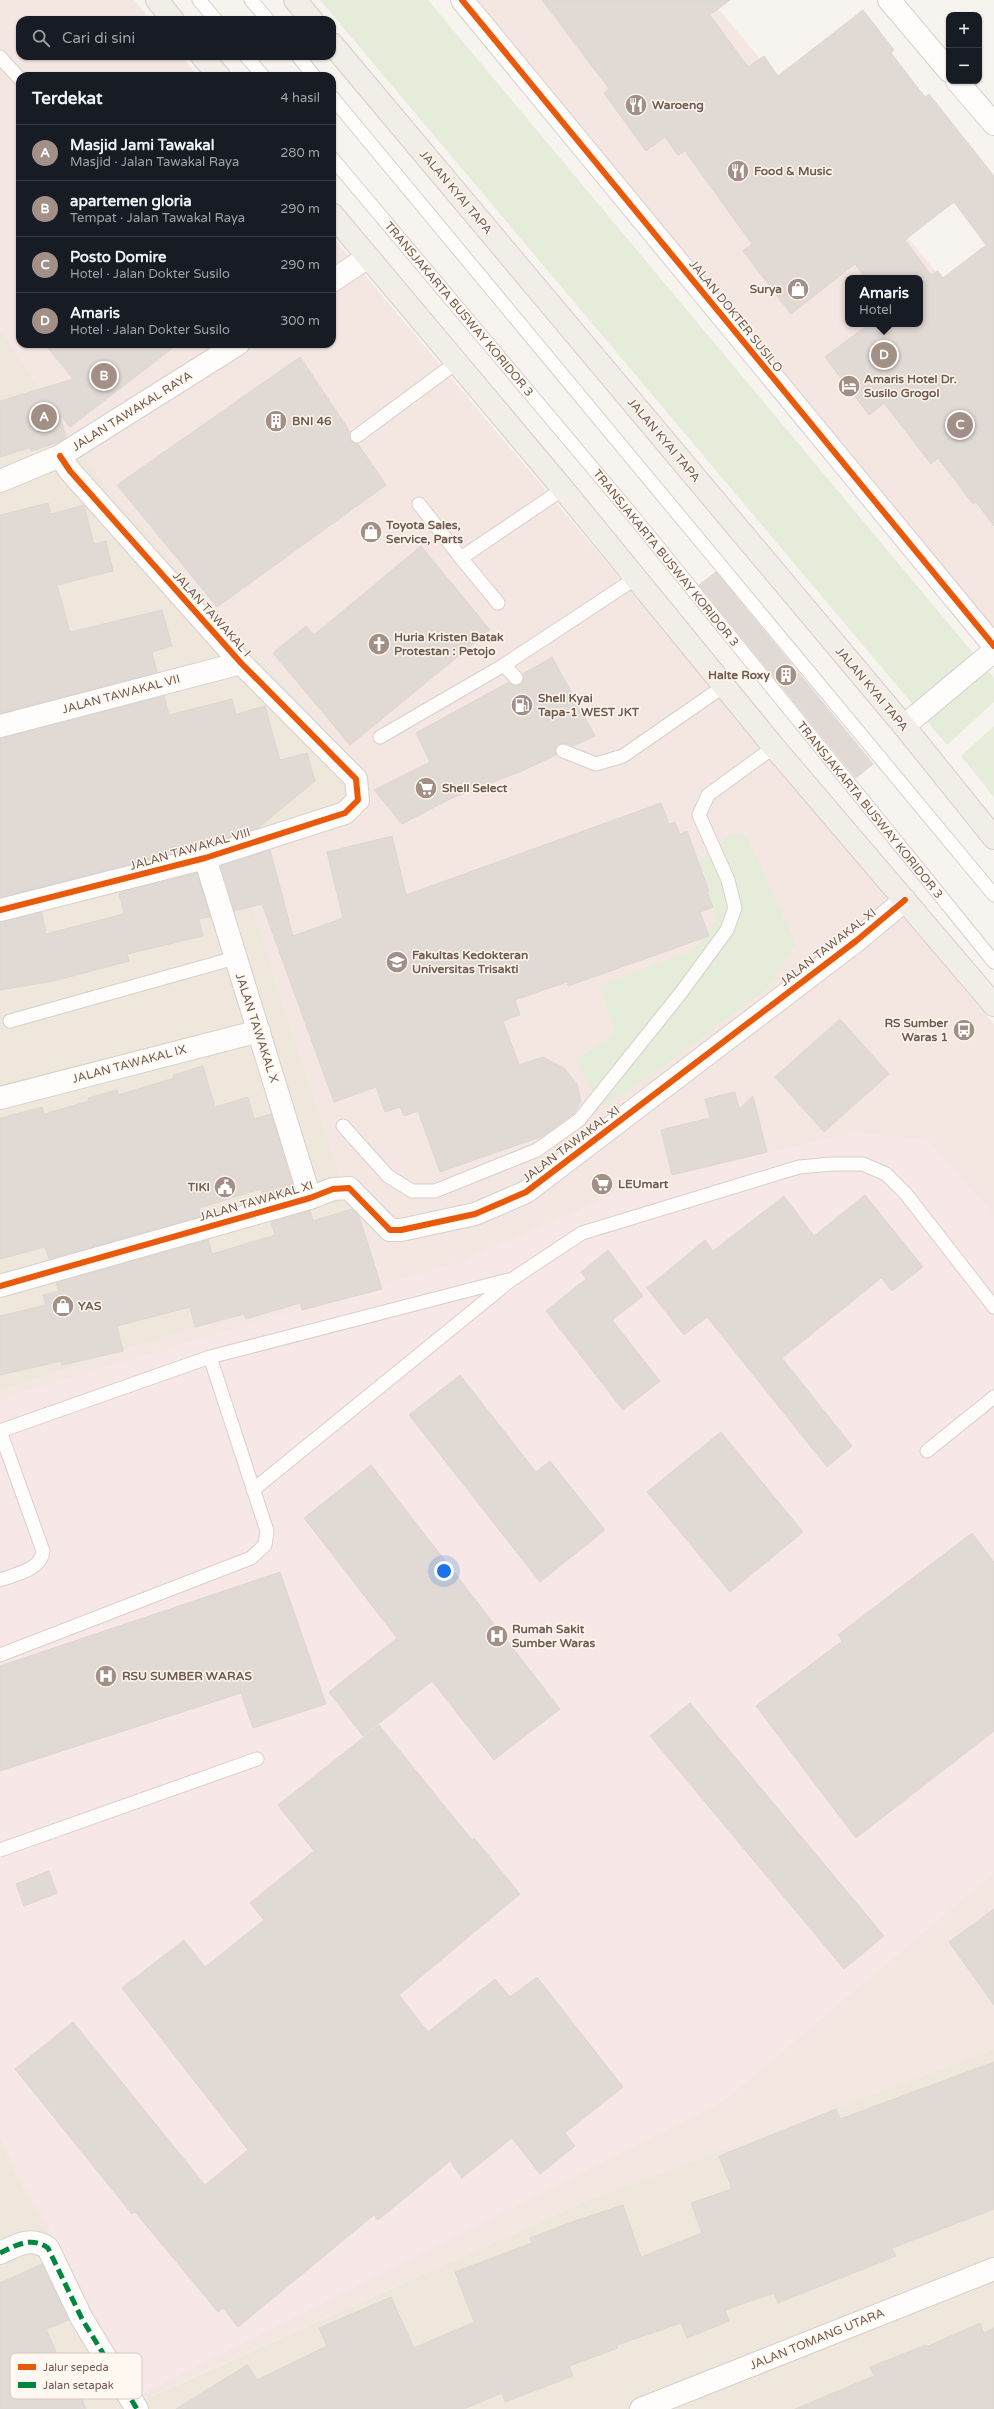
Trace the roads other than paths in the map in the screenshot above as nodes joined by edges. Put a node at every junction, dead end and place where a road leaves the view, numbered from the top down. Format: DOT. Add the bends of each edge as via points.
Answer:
graph roads {
  1 [pos="156,0"];
  2 [pos="199,0"];
  3 [pos="251,0"];
  4 [pos="296,0"];
  5 [pos="462,0"];
  6 [pos="889,0"];
  7 [pos="170,16"];
  8 [pos="213,16"];
  9 [pos="265,16"];
  10 [pos="309,16"];
  11 [pos="336,49"];
  12 [pos="0,57"];
  13 [pos="205,60"];
  14 [pos="249,60"];
  15 [pos="301,60"];
  16 [pos="946,67"];
  17 [pos="215,72"];
  18 [pos="260,72"];
  19 [pos="311,72"];
  20 [pos="16,75"];
  21 [pos="960,84"];
  22 [pos="336,102"];
  23 [pos="994,124"];
  24 [pos="336,163"];
  25 [pos="336,219"];
  26 [pos="368,257"];
  27 [pos="336,278"];
  28 [pos="232,348"];
  29 [pos="457,362"];
  30 [pos="357,436"];
  31 [pos="60,456"];
  32 [pos="0,481"];
  33 [pos="563,489"];
  34 [pos="419,504"];
  35 [pos="461,558"];
  36 [pos="636,578"];
  37 [pos="498,603"];
  38 [pos="994,646"];
  39 [pos="994,651"];
  40 [pos="241,663"];
  41 [pos="504,665"];
  42 [pos="516,678"];
  43 [pos="724,686"];
  44 [pos="0,726"];
  45 [pos="904,726"];
  46 [pos="380,737"];
  47 [pos="774,747"];
  48 [pos="563,751"];
  49 [pos="356,779"];
  50 [pos="994,838"];
  51 [pos="205,858"];
  52 [pos="994,895"];
  53 [pos="905,900"];
  54 [pos="0,910"];
  55 [pos="235,958"];
  56 [pos="994,962"];
  57 [pos="994,1005"];
  58 [pos="10,1021"];
  59 [pos="259,1031"];
  60 [pos="0,1098"];
  61 [pos="343,1126"];
  62 [pos="310,1198"];
  63 [pos="511,1280"];
  64 [pos="0,1286"];
  65 [pos="994,1307"];
  66 [pos="210,1357"];
  67 [pos="994,1397"];
  68 [pos="0,1431"];
  69 [pos="927,1451"];
  70 [pos="253,1490"];
  71 [pos="0,1580"];
  72 [pos="0,1655"];
  73 [pos="257,1759"];
  74 [pos="0,1850"];
  75 [pos="0,2253"];
  76 [pos="994,2269"];
  77 [pos="103,2353"];
  78 [pos="131,2399"];
  79 [pos="137,2409"];
  80 [pos="641,2409"];
  1 -- 7 [label="main road"];
  2 -- 8 [label="lane"];
  3 -- 9 [label="lane"];
  4 -- 10 [label="main road"];
  5 -- 38 [label="street, JALAN DOKTER SUSILO"];
  6 -- 16 [label="street"];
  11 -- 45 [label="main road, JALAN KYAI TAPA"];
  12 -- 20 [label="lane"];
  13 -- 17 [label="main road"];
  14 -- 18 [label="lane"];
  15 -- 19 [label="lane"];
  21 -- 23 [label="street"];
  22 -- 52 [label="lane"];
  24 -- 56 [label="lane, TRANSJAKARTA BUSWAY KORIDOR 3" via="633,516"];
  25 -- 26 [label="main road"];
  26 -- 27 [label="street"];
  26 -- 29 [label="main road"];
  28 -- 31 [label="street, JALAN TAWAKAL RAYA"];
  29 -- 30 [label="lane"];
  29 -- 33 [label="main road"];
  31 -- 32 [label="street, JALAN TAWAKAL RAYA"];
  31 -- 40 [label="street, JALAN TAWAKAL I" via="70,471"];
  33 -- 35 [label="lane"];
  33 -- 36 [label="main road"];
  34 -- 35 [label="lane"];
  35 -- 37 [label="lane"];
  36 -- 41 [label="lane"];
  36 -- 43 [label="main road"];
  39 -- 45 [label="street"];
  40 -- 44 [label="street, JALAN TAWAKAL VII"];
  40 -- 49 [label="street, JALAN TAWAKAL I"];
  41 -- 42 [label="lane"];
  41 -- 46 [label="lane"];
  43 -- 47 [label="main road"];
  43 -- 48 [label="lane" via="623,756 596,764"];
  45 -- 50 [label="main road, JALAN KYAI TAPA"];
  47 -- 53 [label="main road"];
  47 -- 61 [label="lane" via="708,795 699,815 728,880 735,908 727,930 680,994 579,1120 537,1150 435,1191 412,1191 388,1176"];
  49 -- 51 [label="street, JALAN TAWAKAL VIII" via="358,800 345,813"];
  51 -- 54 [label="street, JALAN TAWAKAL VIII"];
  51 -- 55 [label="street, JALAN TAWAKAL X"];
  53 -- 57 [label="main road"];
  53 -- 62 [label="street, JALAN TAWAKAL XI" via="856,941 526,1192 476,1214 401,1230 390,1230 382,1224 349,1188 334,1189"];
  55 -- 58 [label="lane"];
  55 -- 59 [label="street, JALAN TAWAKAL X"];
  59 -- 60 [label="street, JALAN TAWAKAL IX"];
  59 -- 62 [label="street, JALAN TAWAKAL X"];
  62 -- 64 [label="street, JALAN TAWAKAL XI"];
  63 -- 65 [label="lane" via="582,1233 611,1223 799,1167 863,1164 886,1174 906,1194"];
  63 -- 66 [label="lane"];
  63 -- 70 [label="lane"];
  66 -- 68 [label="lane"];
  66 -- 70 [label="lane"];
  67 -- 69 [label="lane"];
  68 -- 71 [label="lane" via="44,1551 36,1566"];
  70 -- 72 [label="lane" via="267,1531 264,1545 252,1558"];
  73 -- 74 [label="lane"];
  75 -- 77 [label="street" via="31,2240 40,2242 48,2248 82,2319"];
  76 -- 80 [label="street, JALAN TOMANG UTARA"];
  78 -- 79 [label="street"];
}
